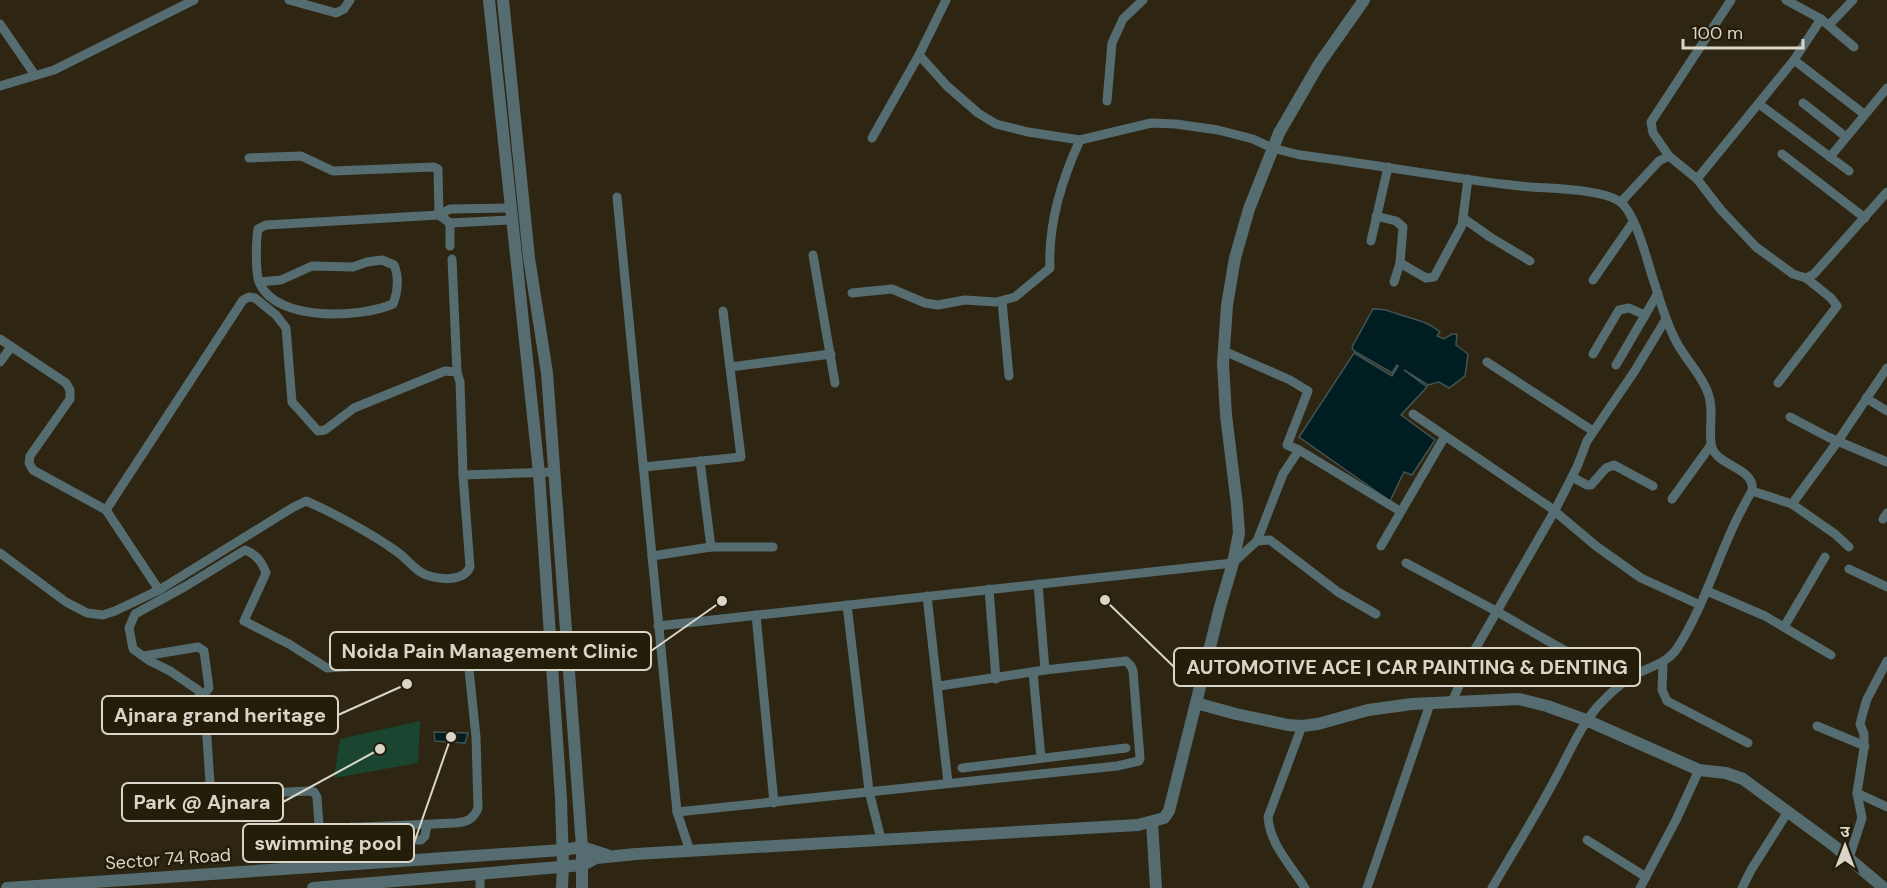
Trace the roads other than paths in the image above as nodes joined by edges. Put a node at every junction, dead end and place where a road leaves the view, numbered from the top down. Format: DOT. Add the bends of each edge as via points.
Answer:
graph roads {
  1 [pos="194,0"];
  2 [pos="289,0"];
  3 [pos="350,0"];
  4 [pos="489,0"];
  5 [pos="503,0"];
  6 [pos="946,0"];
  7 [pos="1143,0"];
  8 [pos="1364,0"];
  9 [pos="1731,0"];
  10 [pos="1785,0"];
  11 [pos="1853,0"];
  12 [pos="1825,22"];
  13 [pos="0,24"];
  14 [pos="1854,47"];
  15 [pos="919,55"];
  16 [pos="1794,60"];
  17 [pos="35,75"];
  18 [pos="0,86"];
  19 [pos="1887,88"];
  20 [pos="1107,100"];
  21 [pos="1803,103"];
  22 [pos="1759,104"];
  23 [pos="1864,114"];
  24 [pos="1846,137"];
  25 [pos="872,138"];
  26 [pos="1080,140"];
  27 [pos="1272,148"];
  28 [pos="1782,154"];
  29 [pos="1669,156"];
  30 [pos="1830,157"];
  31 [pos="249,158"];
  32 [pos="1388,167"];
  33 [pos="1849,171"];
  34 [pos="1468,179"];
  35 [pos="1697,179"];
  36 [pos="1887,192"];
  37 [pos="617,197"];
  38 [pos="1621,202"];
  39 [pos="512,214"];
  40 [pos="439,215"];
  41 [pos="1376,216"];
  42 [pos="1463,218"];
  43 [pos="1865,218"];
  44 [pos="1634,222"];
  45 [pos="450,223"];
  46 [pos="1371,241"];
  47 [pos="450,246"];
  48 [pos="813,255"];
  49 [pos="452,259"];
  50 [pos="1530,261"];
  51 [pos="1400,263"];
  52 [pos="1806,278"];
  53 [pos="1593,280"];
  54 [pos="259,282"];
  55 [pos="1394,282"];
  56 [pos="852,292"];
  57 [pos="1658,293"];
  58 [pos="1002,301"];
  59 [pos="723,311"];
  60 [pos="1645,315"];
  61 [pos="1666,319"];
  62 [pos="0,339"];
  63 [pos="11,347"];
  64 [pos="1224,351"];
  65 [pos="831,354"];
  66 [pos="1593,354"];
  67 [pos="0,362"];
  68 [pos="1487,362"];
  69 [pos="1616,364"];
  70 [pos="730,367"];
  71 [pos="1887,368"];
  72 [pos="457,372"];
  73 [pos="1009,376"];
  74 [pos="835,383"];
  75 [pos="1778,383"];
  76 [pos="1866,398"];
  77 [pos="1887,411"];
  78 [pos="1413,414"];
  79 [pos="1790,417"];
  80 [pos="1593,431"];
  81 [pos="1445,436"];
  82 [pos="1838,441"];
  83 [pos="1711,445"];
  84 [pos="1299,450"];
  85 [pos="700,461"];
  86 [pos="1887,462"];
  87 [pos="644,467"];
  88 [pos="553,472"];
  89 [pos="539,473"];
  90 [pos="463,475"];
  91 [pos="1572,477"];
  92 [pos="1653,486"];
  93 [pos="1752,491"];
  94 [pos="1672,499"];
  95 [pos="1792,504"];
  96 [pos="106,510"];
  97 [pos="1400,511"];
  98 [pos="1554,512"];
  99 [pos="1257,542"];
  100 [pos="711,546"];
  101 [pos="1381,546"];
  102 [pos="773,547"];
  103 [pos="1849,547"];
  104 [pos="0,553"];
  105 [pos="652,556"];
  106 [pos="1825,557"];
  107 [pos="1233,563"];
  108 [pos="1406,563"];
  109 [pos="1849,569"];
  110 [pos="1038,584"];
  111 [pos="1887,587"];
  112 [pos="989,589"];
  113 [pos="159,590"];
  114 [pos="1707,591"];
  115 [pos="927,596"];
  116 [pos="847,605"];
  117 [pos="1700,605"];
  118 [pos="1496,611"];
  119 [pos="1376,614"];
  120 [pos="756,615"];
  121 [pos="658,626"];
  122 [pos="1784,627"];
  123 [pos="1831,654"];
  124 [pos="144,656"];
  125 [pos="552,656"];
  126 [pos="1578,656"];
  127 [pos="468,660"];
  128 [pos="1887,661"];
  129 [pos="1663,663"];
  130 [pos="1046,670"];
  131 [pos="1033,672"];
  132 [pos="996,679"];
  133 [pos="939,686"];
  134 [pos="202,697"];
  135 [pos="1196,702"];
  136 [pos="1452,702"];
  137 [pos="1430,704"];
  138 [pos="1586,720"];
  139 [pos="1302,726"];
  140 [pos="1817,726"];
  141 [pos="1748,743"];
  142 [pos="1864,746"];
  143 [pos="1126,748"];
  144 [pos="1042,758"];
  145 [pos="962,768"];
  146 [pos="1699,770"];
  147 [pos="1045,773"];
  148 [pos="948,783"];
  149 [pos="869,791"];
  150 [pos="1857,793"];
  151 [pos="774,802"];
  152 [pos="1887,807"];
  153 [pos="677,812"];
  154 [pos="1787,813"];
  155 [pos="1152,822"];
  156 [pos="427,825"];
  157 [pos="352,827"];
  158 [pos="320,839"];
  159 [pos="332,839"];
  160 [pos="881,839"];
  161 [pos="1587,840"];
  162 [pos="582,847"];
  163 [pos="562,850"];
  164 [pos="690,851"];
  165 [pos="611,856"];
  166 [pos="1849,858"];
  167 [pos="563,865"];
  168 [pos="583,865"];
  169 [pos="327,867"];
  170 [pos="480,874"];
  171 [pos="1646,877"];
  172 [pos="354,886"];
  173 [pos="7,888"];
  174 [pos="312,888"];
  175 [pos="480,888"];
  176 [pos="562,888"];
  177 [pos="582,888"];
  178 [pos="1156,888"];
  179 [pos="1305,888"];
  180 [pos="1366,888"];
  181 [pos="1492,888"];
  182 [pos="1640,888"];
  183 [pos="1742,888"];
  184 [pos="1884,888"];
  1 -- 17 [label="street" via="54,70"];
  2 -- 3 [label="street" via="336,13"];
  4 -- 39 [label="street"];
  5 -- 88 [label="street" via="529,258 547,373"];
  6 -- 15 [label="street"];
  7 -- 20 [label="street" via="1123,19 1112,43"];
  8 -- 27 [label="street" via="1318,64"];
  9 -- 29 [label="street" via="1651,122 1653,133"];
  10 -- 12 [label="street"];
  11 -- 12 [label="street"];
  12 -- 14 [label="street"];
  12 -- 16 [label="street"];
  13 -- 17 [label="street"];
  15 -- 25 [label="street"];
  15 -- 26 [label="street" via="947,86 996,124"];
  16 -- 22 [label="street"];
  16 -- 23 [label="street"];
  17 -- 18 [label="street"];
  19 -- 23 [label="street"];
  21 -- 24 [label="street"];
  22 -- 30 [label="street"];
  22 -- 35 [label="street"];
  23 -- 24 [label="street"];
  24 -- 30 [label="street"];
  26 -- 27 [label="street" via="1151,123 1176,124 1218,130"];
  26 -- 58 [label="street" via="1066,170 1049,248 1050,268 1026,290"];
  27 -- 32 [label="street"];
  27 -- 64 [label="street" via="1235,258"];
  28 -- 43 [label="street"];
  29 -- 35 [label="street"];
  29 -- 38 [label="street" via="1659,161"];
  30 -- 33 [label="street"];
  31 -- 40 [label="street" via="302,156 333,171 434,167 438,170"];
  32 -- 34 [label="street"];
  32 -- 41 [label="street"];
  34 -- 38 [label="street" via="1602,194"];
  34 -- 42 [label="street"];
  35 -- 52 [label="street" via="1756,247 1793,274"];
  36 -- 43 [label="street"];
  37 -- 87 [label="street"];
  38 -- 44 [label="street"];
  39 -- 40 [label="street" via="450,209"];
  39 -- 45 [label="street"];
  39 -- 89 [label="street"];
  40 -- 45 [label="street"];
  40 -- 54 [label="street" via="266,225 258,229 257,235"];
  41 -- 46 [label="street"];
  41 -- 51 [label="street" via="1402,227"];
  42 -- 50 [label="street"];
  42 -- 51 [label="street" via="1460,232 1434,277 1426,278"];
  43 -- 52 [label="street"];
  44 -- 53 [label="street"];
  44 -- 57 [label="street"];
  45 -- 47 [label="street"];
  48 -- 65 [label="street"];
  49 -- 72 [label="street"];
  51 -- 55 [label="street"];
  52 -- 75 [label="street" via="1837,306"];
  54 -- 54 [label="street" via="281,280 312,266 353,267 382,260 391,262 397,271 393,304 333,315 276,302"];
  56 -- 58 [label="street" via="892,289 938,305 965,300"];
  57 -- 60 [label="street"];
  57 -- 61 [label="street"];
  58 -- 73 [label="street"];
  59 -- 70 [label="street"];
  60 -- 66 [label="street" via="1629,308 1619,310"];
  60 -- 69 [label="street"];
  61 -- 80 [label="street"];
  61 -- 83 [label="street" via="1708,392"];
  62 -- 63 [label="street"];
  63 -- 67 [label="street"];
  63 -- 96 [label="street" via="66,383 70,390 70,399 30,456 33,470"];
  64 -- 84 [label="street" via="1308,390 1287,445"];
  64 -- 107 [label="street" via="1226,416 1239,519"];
  65 -- 70 [label="street"];
  65 -- 74 [label="street"];
  68 -- 80 [label="street"];
  70 -- 85 [label="street" via="741,457"];
  71 -- 76 [label="street"];
  72 -- 90 [label="street"];
  72 -- 96 [label="street" via="445,371 354,408 318,431 292,402 286,328 276,315 249,297 243,300"];
  76 -- 77 [label="street"];
  76 -- 82 [label="street"];
  78 -- 81 [label="street"];
  79 -- 82 [label="street"];
  80 -- 91 [label="street"];
  81 -- 97 [label="street"];
  81 -- 98 [label="street"];
  82 -- 86 [label="street"];
  82 -- 95 [label="street"];
  83 -- 93 [label="street" via="1715,454 1750,477"];
  83 -- 94 [label="street"];
  84 -- 97 [label="street"];
  84 -- 99 [label="street" via="1283,474"];
  85 -- 87 [label="street"];
  85 -- 100 [label="street"];
  87 -- 105 [label="street"];
  88 -- 89 [label="street"];
  88 -- 162 [label="street"];
  89 -- 90 [label="street"];
  89 -- 125 [label="street"];
  90 -- 113 [label="street" via="470,567 459,578 429,576 395,550 306,501"];
  91 -- 92 [label="street" via="1591,485 1614,465"];
  91 -- 98 [label="street"];
  93 -- 95 [label="street"];
  93 -- 114 [label="street" via="1730,532"];
  95 -- 103 [label="street"];
  96 -- 113 [label="street"];
  97 -- 101 [label="street"];
  98 -- 117 [label="street" via="1641,578"];
  98 -- 118 [label="street"];
  99 -- 107 [label="street"];
  99 -- 119 [label="street" via="1270,540 1338,592"];
  100 -- 102 [label="street"];
  100 -- 105 [label="street"];
  104 -- 113 [label="street" via="87,613 103,615"];
  105 -- 121 [label="street"];
  106 -- 122 [label="street"];
  107 -- 110 [label="street"];
  107 -- 135 [label="street"];
  108 -- 118 [label="street"];
  109 -- 111 [label="street"];
  110 -- 112 [label="street"];
  110 -- 130 [label="street"];
  112 -- 115 [label="street"];
  112 -- 132 [label="street"];
  114 -- 117 [label="street"];
  114 -- 122 [label="street"];
  115 -- 116 [label="street"];
  115 -- 133 [label="street"];
  116 -- 120 [label="street"];
  116 -- 149 [label="street"];
  117 -- 129 [label="street" via="1677,649"];
  118 -- 126 [label="street"];
  118 -- 136 [label="street"];
  120 -- 121 [label="street"];
  120 -- 151 [label="street"];
  121 -- 153 [label="street"];
  122 -- 123 [label="street"];
  124 -- 127 [label="street" via="134,649 129,628 135,614 245,550 262,562 266,573 244,621 327,668"];
  124 -- 134 [label="street" via="198,690"];
  124 -- 134 [label="street" via="198,647 204,651 209,688"];
  125 -- 127 [label="street"];
  125 -- 163 [label="street"];
  127 -- 156 [label="street" via="478,808 469,821"];
  128 -- 142 [label="street" via="1864,707 1860,724"];
  129 -- 138 [label="street" via="1619,686"];
  129 -- 141 [label="street" via="1662,690 1667,701"];
  130 -- 131 [label="street"];
  130 -- 147 [label="street" via="1126,661 1131,666 1140,758 1132,764"];
  131 -- 132 [label="street"];
  131 -- 144 [label="street"];
  132 -- 133 [label="street"];
  133 -- 148 [label="street"];
  134 -- 158 [label="street" via="207,709 210,783 214,792 217,795 313,791 317,797"];
  135 -- 139 [label="street"];
  135 -- 155 [label="street" via="1169,811 1164,818"];
  136 -- 137 [label="street"];
  136 -- 138 [label="street" via="1519,699"];
  137 -- 139 [label="street" via="1368,710"];
  137 -- 180 [label="street"];
  138 -- 146 [label="street"];
  138 -- 181 [label="street"];
  139 -- 179 [label="street" via="1268,817 1274,842"];
  140 -- 142 [label="street"];
  142 -- 150 [label="street"];
  143 -- 144 [label="street"];
  144 -- 145 [label="street"];
  144 -- 147 [label="street"];
  146 -- 154 [label="street" via="1743,779"];
  146 -- 171 [label="street"];
  147 -- 148 [label="street"];
  148 -- 149 [label="street"];
  149 -- 151 [label="street"];
  149 -- 160 [label="street"];
  150 -- 152 [label="street"];
  150 -- 166 [label="street" via="1862,818"];
  151 -- 153 [label="street"];
  153 -- 164 [label="street"];
  154 -- 166 [label="street"];
  154 -- 183 [label="street"];
  155 -- 160 [label="street"];
  155 -- 178 [label="street"];
  156 -- 157 [label="street"];
  156 -- 157 [label="street" via="421,840 357,841"];
  157 -- 159 [label="street" via="339,828"];
  158 -- 159 [label="street"];
  158 -- 169 [label="street"];
  159 -- 169 [label="street"];
  160 -- 164 [label="street"];
  161 -- 171 [label="street"];
  162 -- 163 [label="street, Sector 74 Road"];
  162 -- 165 [label="street"];
  162 -- 168 [label="street"];
  163 -- 167 [label="street"];
  163 -- 169 [label="street, Sector 74 Road"];
  164 -- 165 [label="street"];
  165 -- 168 [label="street"];
  166 -- 184 [label="street"];
  167 -- 168 [label="street"];
  167 -- 170 [label="street"];
  167 -- 176 [label="street"];
  168 -- 177 [label="street"];
  169 -- 173 [label="street, Sector 74 Road"];
  170 -- 172 [label="street"];
  170 -- 175 [label="street"];
  171 -- 182 [label="street"];
  172 -- 174 [label="street"];
}
